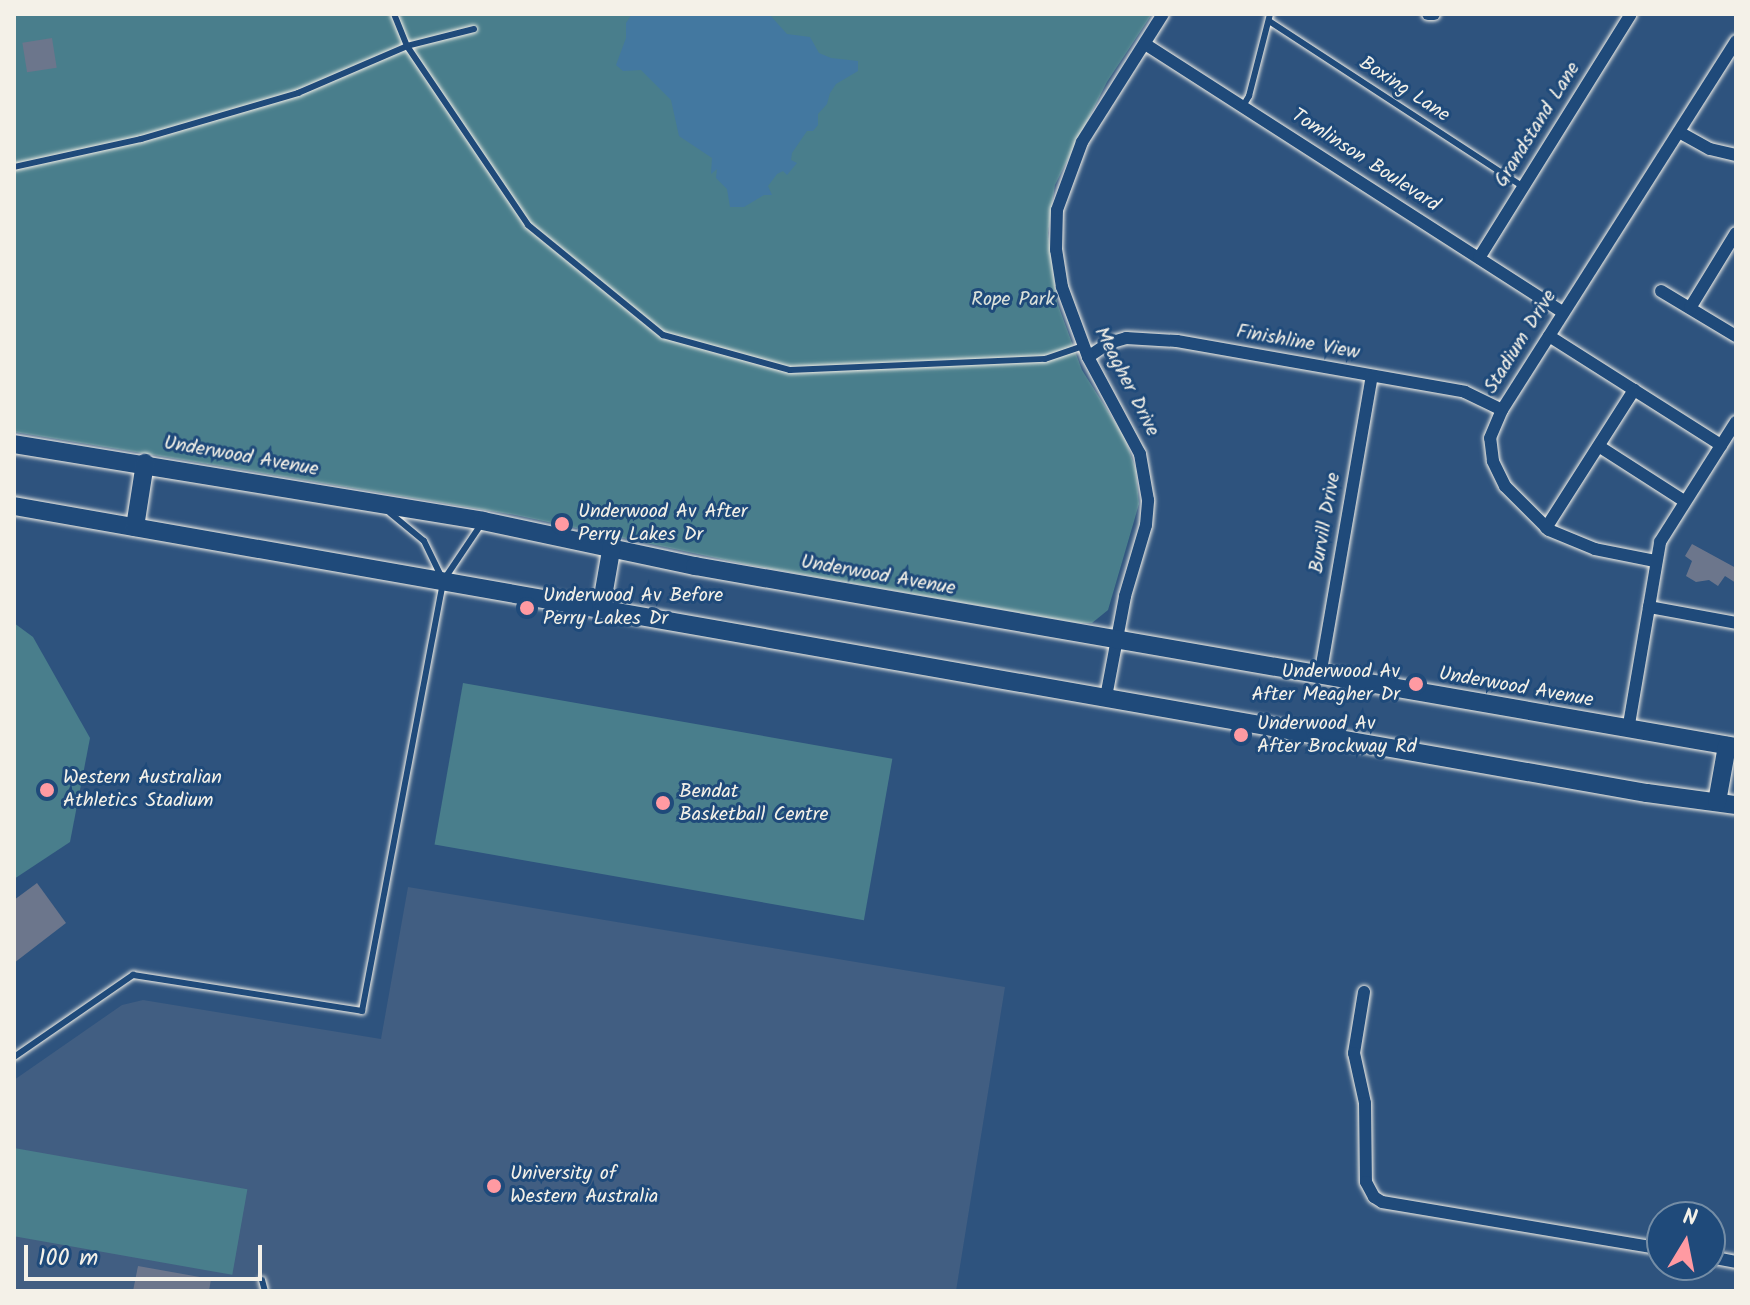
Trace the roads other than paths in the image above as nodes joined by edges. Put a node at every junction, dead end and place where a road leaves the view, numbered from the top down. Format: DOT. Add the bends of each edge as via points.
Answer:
graph roads {
  1 [pos="394,14"];
  2 [pos="1163,14"];
  3 [pos="1631,14"];
  4 [pos="1270,17"];
  5 [pos="474,29"];
  6 [pos="1736,41"];
  7 [pos="1145,44"];
  8 [pos="407,46"];
  9 [pos="1243,106"];
  10 [pos="1679,132"];
  11 [pos="1736,155"];
  12 [pos="14,167"];
  13 [pos="1522,186"];
  14 [pos="1736,233"];
  15 [pos="1479,258"];
  16 [pos="1661,291"];
  17 [pos="1690,308"];
  18 [pos="1563,312"];
  19 [pos="1549,336"];
  20 [pos="1736,336"];
  21 [pos="1086,351"];
  22 [pos="1372,376"];
  23 [pos="1634,390"];
  24 [pos="1502,410"];
  25 [pos="1736,422"];
  26 [pos="1728,441"];
  27 [pos="14,444"];
  28 [pos="1600,447"];
  29 [pos="145,463"];
  30 [pos="1684,501"];
  31 [pos="376,503"];
  32 [pos="14,506"];
  33 [pos="483,521"];
  34 [pos="135,527"];
  35 [pos="1546,528"];
  36 [pos="612,545"];
  37 [pos="1655,561"];
  38 [pos="443,581"];
  39 [pos="1649,607"];
  40 [pos="601,608"];
  41 [pos="1736,623"];
  42 [pos="1116,640"];
  43 [pos="1320,676"];
  44 [pos="1106,697"];
  45 [pos="1628,730"];
  46 [pos="1732,747"];
  47 [pos="1717,802"];
  48 [pos="1736,805"];
  49 [pos="1364,992"];
  50 [pos="14,1057"];
  51 [pos="1646,1246"];
  52 [pos="262,1280"];
  53 [pos="265,1291"];
  1 -- 8 [label="lane"];
  2 -- 7 [label="street, Meagher Drive"];
  3 -- 13 [label="street, Grandstand Lane"];
  4 -- 9 [label="lane"];
  4 -- 13 [label="lane, Boxing Lane"];
  5 -- 8 [label="lane"];
  6 -- 10 [label="street, Stadium Drive"];
  7 -- 9 [label="street, Tomlinson Boulevard"];
  7 -- 21 [label="street, Meagher Drive" via="1082,142 1057,210 1062,287"];
  8 -- 12 [label="lane" via="242,112"];
  8 -- 21 [label="lane" via="528,225 663,335 790,370 1045,359"];
  9 -- 15 [label="street, Tomlinson Boulevard"];
  10 -- 11 [label="street" via="1710,149"];
  10 -- 18 [label="street, Stadium Drive"];
  13 -- 15 [label="street, Grandstand Lane"];
  14 -- 17 [label="street"];
  15 -- 18 [label="street, Tomlinson Boulevard"];
  16 -- 17 [label="street"];
  17 -- 20 [label="street"];
  18 -- 19 [label="street, Stadium Drive"];
  19 -- 23 [label="street"];
  19 -- 24 [label="street, Stadium Drive"];
  21 -- 22 [label="street, Finishline View" via="1147,338"];
  21 -- 42 [label="street, Meagher Drive" via="1140,454 1148,500"];
  22 -- 24 [label="street, Finishline View" via="1465,392"];
  22 -- 43 [label="street, Burvill Drive"];
  23 -- 26 [label="street"];
  23 -- 28 [label="street"];
  24 -- 35 [label="street, Stadium Drive" via="1490,438 1498,474"];
  25 -- 26 [label="street"];
  26 -- 30 [label="street"];
  27 -- 29 [label="main road, Underwood Avenue"];
  28 -- 30 [label="street"];
  28 -- 35 [label="street"];
  29 -- 31 [label="main road, Underwood Avenue"];
  29 -- 34 [label="main road"];
  30 -- 37 [label="street"];
  31 -- 33 [label="main road, Underwood Avenue"];
  31 -- 38 [label="lane" via="424,541"];
  32 -- 34 [label="main road"];
  33 -- 36 [label="main road, Underwood Avenue"];
  33 -- 38 [label="lane"];
  34 -- 38 [label="main road"];
  35 -- 37 [label="street, Stadium Drive" via="1570,542"];
  36 -- 40 [label="main road"];
  36 -- 42 [label="main road, Underwood Avenue" via="695,566"];
  37 -- 39 [label="street"];
  38 -- 40 [label="main road"];
  38 -- 50 [label="lane" via="362,1011 133,975"];
  39 -- 41 [label="street"];
  39 -- 45 [label="street"];
  40 -- 44 [label="main road"];
  42 -- 43 [label="main road, Underwood Avenue"];
  42 -- 44 [label="street, Meagher Drive"];
  43 -- 45 [label="main road, Underwood Avenue"];
  44 -- 47 [label="main road"];
  45 -- 46 [label="main road, Underwood Avenue"];
  46 -- 47 [label="main road"];
  47 -- 48 [label="main road"];
  49 -- 51 [label="street" via="1354,1053 1365,1103 1366,1182 1374,1197"];
  52 -- 53 [label="lane"];
}
